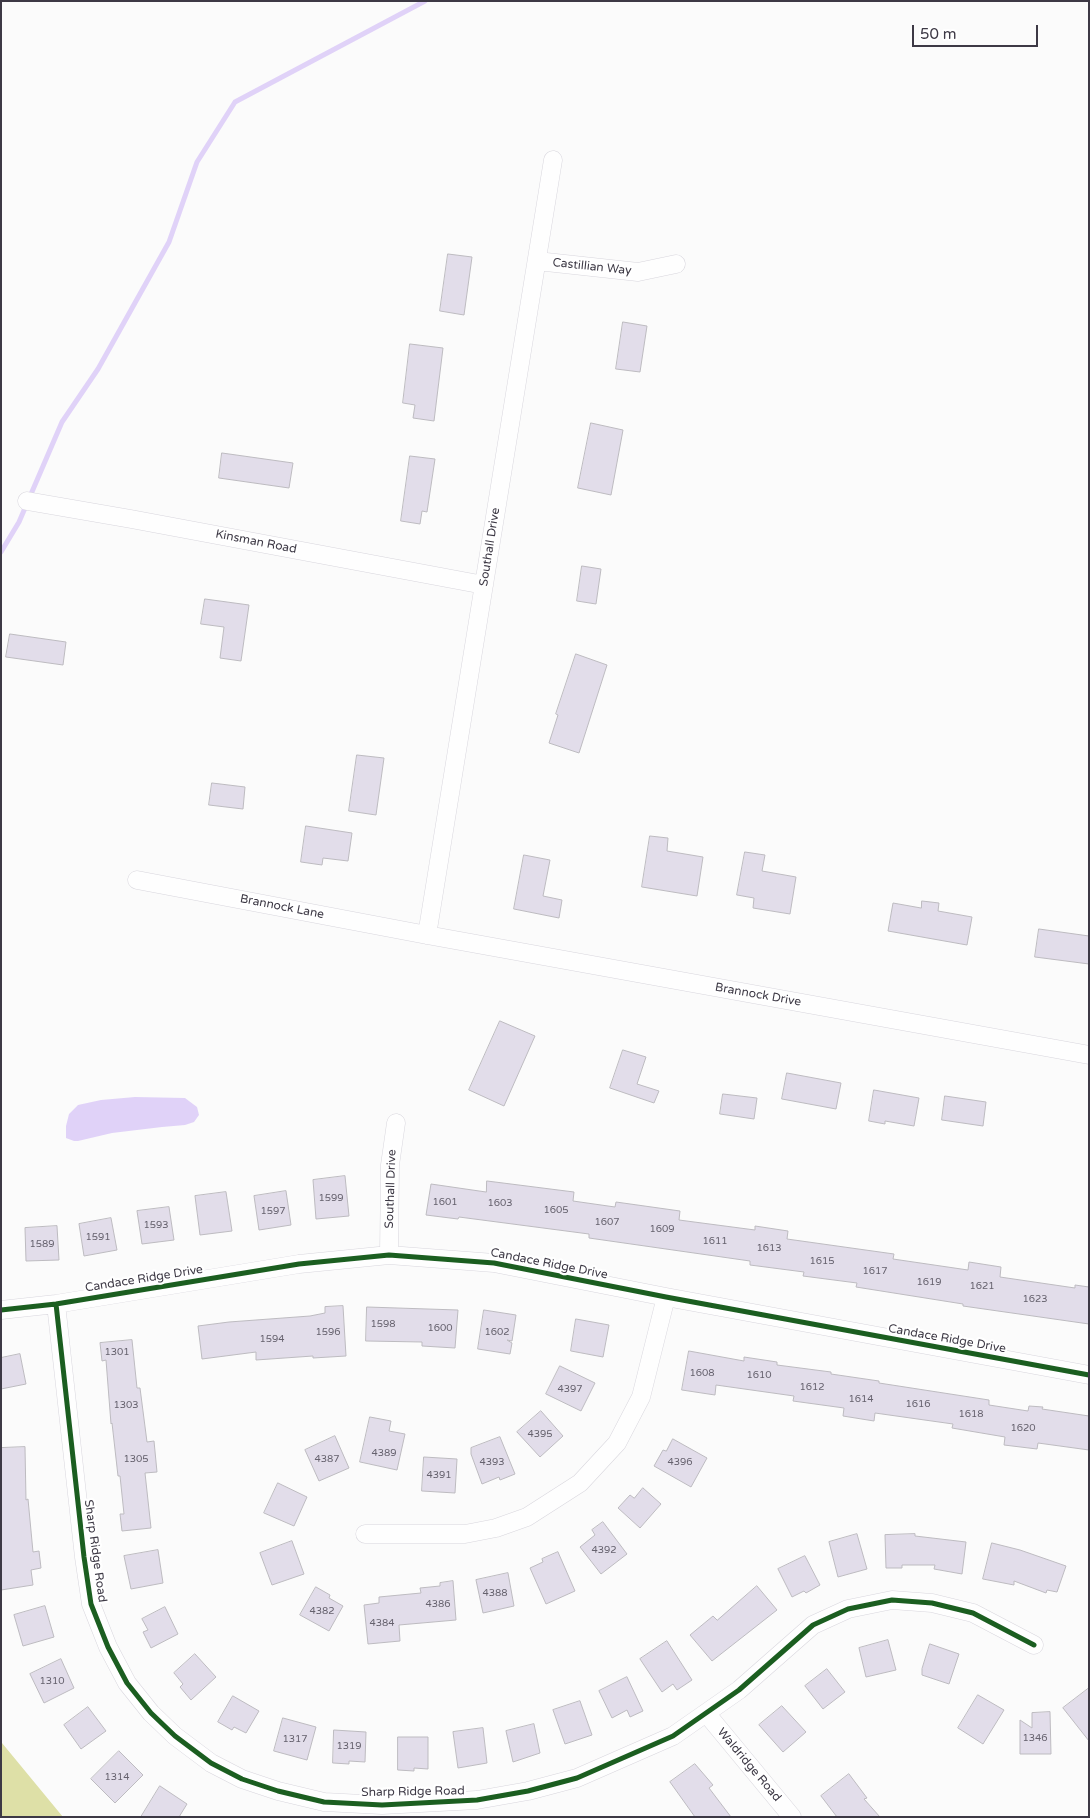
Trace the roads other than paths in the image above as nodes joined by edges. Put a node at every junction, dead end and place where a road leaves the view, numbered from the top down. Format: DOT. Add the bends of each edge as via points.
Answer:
graph roads {
  1 [pos="553,160"];
  2 [pos="537,261"];
  3 [pos="676,264"];
  4 [pos="27,501"];
  5 [pos="484,585"];
  6 [pos="137,880"];
  7 [pos="427,935"];
  8 [pos="1089,1055"];
  9 [pos="396,1123"];
  10 [pos="389,1255"];
  11 [pos="666,1297"];
  12 [pos="56,1304"];
  13 [pos="1,1310"];
  14 [pos="1089,1375"];
  15 [pos="365,1534"];
  16 [pos="1034,1645"];
  17 [pos="706,1713"];
  18 [pos="792,1817"];
  1 -- 2 [label="street, Southall Drive"];
  2 -- 3 [label="street, Castillian Way" via="638,272"];
  2 -- 5 [label="street, Southall Drive"];
  4 -- 5 [label="street, Kinsman Road"];
  5 -- 7 [label="street, Southall Drive"];
  6 -- 7 [label="street, Brannock Lane"];
  7 -- 8 [label="street, Brannock Drive"];
  9 -- 10 [label="street, Southall Drive" via="390,1165"];
  10 -- 11 [label="street, Candace Ridge Drive" via="494,1263"];
  10 -- 12 [label="street, Candace Ridge Drive" via="299,1264"];
  11 -- 14 [label="street, Candace Ridge Drive"];
  11 -- 15 [label="street" via="642,1397 616,1444 580,1483 527,1517 496,1528 465,1534"];
  12 -- 13 [label="street, Candace Ridge Drive"];
  12 -- 17 [label="street, Sharp Ridge Road" via="91,1604 127,1683 151,1714 211,1763 242,1779 324,1802 382,1805 477,1800 578,1778 673,1736"];
  16 -- 17 [label="street, Sharp Ridge Road" via="972,1613 932,1603 892,1600 848,1609 813,1625 739,1690"];
  17 -- 18 [label="street, Waldridge Road"];
}
